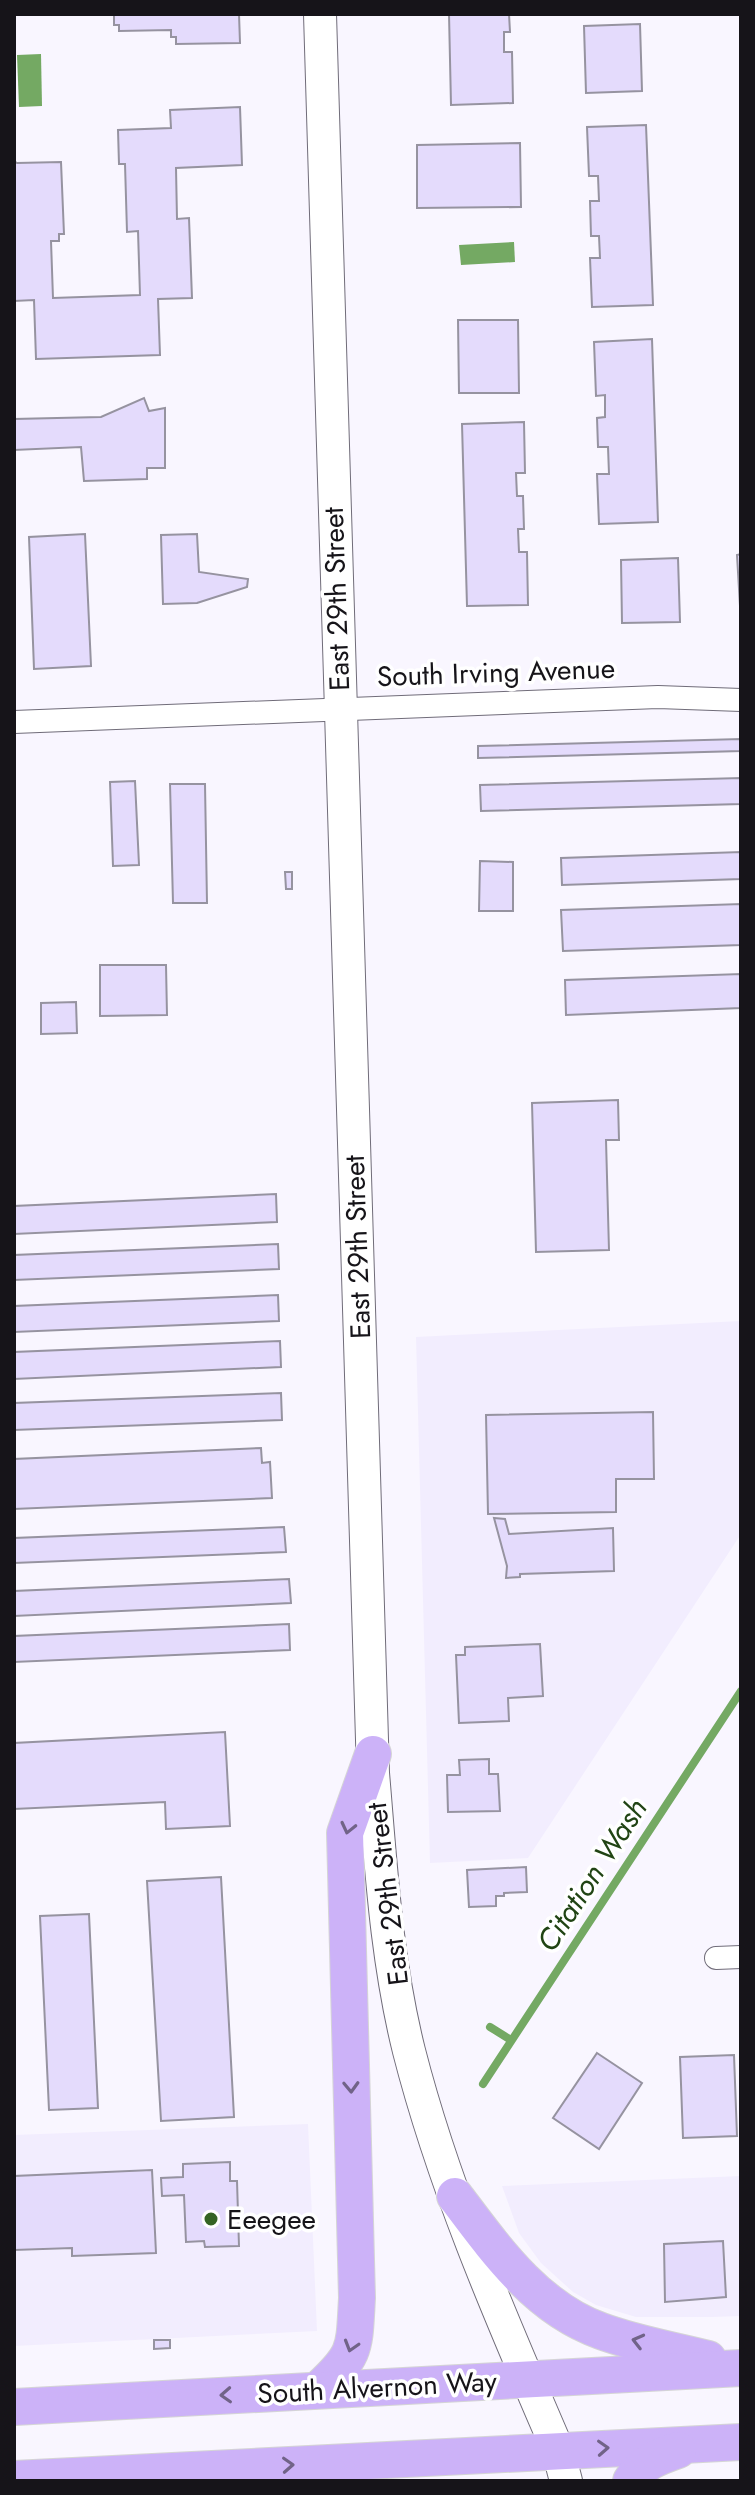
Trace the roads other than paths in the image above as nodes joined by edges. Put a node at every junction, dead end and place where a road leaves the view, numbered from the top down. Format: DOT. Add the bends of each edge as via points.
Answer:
graph roads {
  1 [pos="320,14"];
  2 [pos="741,700"];
  3 [pos="339,708"];
  4 [pos="14,722"];
  5 [pos="373,1754"];
  6 [pos="741,1957"];
  7 [pos="716,1958"];
  8 [pos="455,2196"];
  9 [pos="741,2367"];
  10 [pos="528,2380"];
  11 [pos="319,2389"];
  12 [pos="14,2407"];
  13 [pos="741,2442"];
  14 [pos="693,2444"];
  15 [pos="562,2466"];
  16 [pos="14,2479"];
  17 [pos="631,2481"];
  1 -- 3 [label="street, East 29th Street"];
  2 -- 3 [label="street, South Irving Avenue" via="658,697"];
  3 -- 4 [label="street, South Irving Avenue"];
  3 -- 5 [label="street, East 29th Street"];
  5 -- 8 [label="street, East 29th Street" via="384,1913 408,2049"];
  5 -- 11 [label="main road, one-way" via="345,1833 354,2345 343,2367"];
  6 -- 7 [label="street"];
  9 -- 8 [label="main road, one-way" via="600,2331 555,2308 533,2290"];
  8 -- 10 [label="street, East 29th Street"];
  9 -- 10 [label="main road, South Alvernon Way"];
  10 -- 11 [label="main road, South Alvernon Way"];
  10 -- 15 [label="street, East 29th Street"];
  11 -- 12 [label="main road, South Alvernon Way, one-way"];
  13 -- 14 [label="main road"];
  15 -- 14 [label="main road, one-way"];
  14 -- 17 [label="main road" via="656,2458 637,2470"];
  16 -- 15 [label="main road, one-way"];
}
